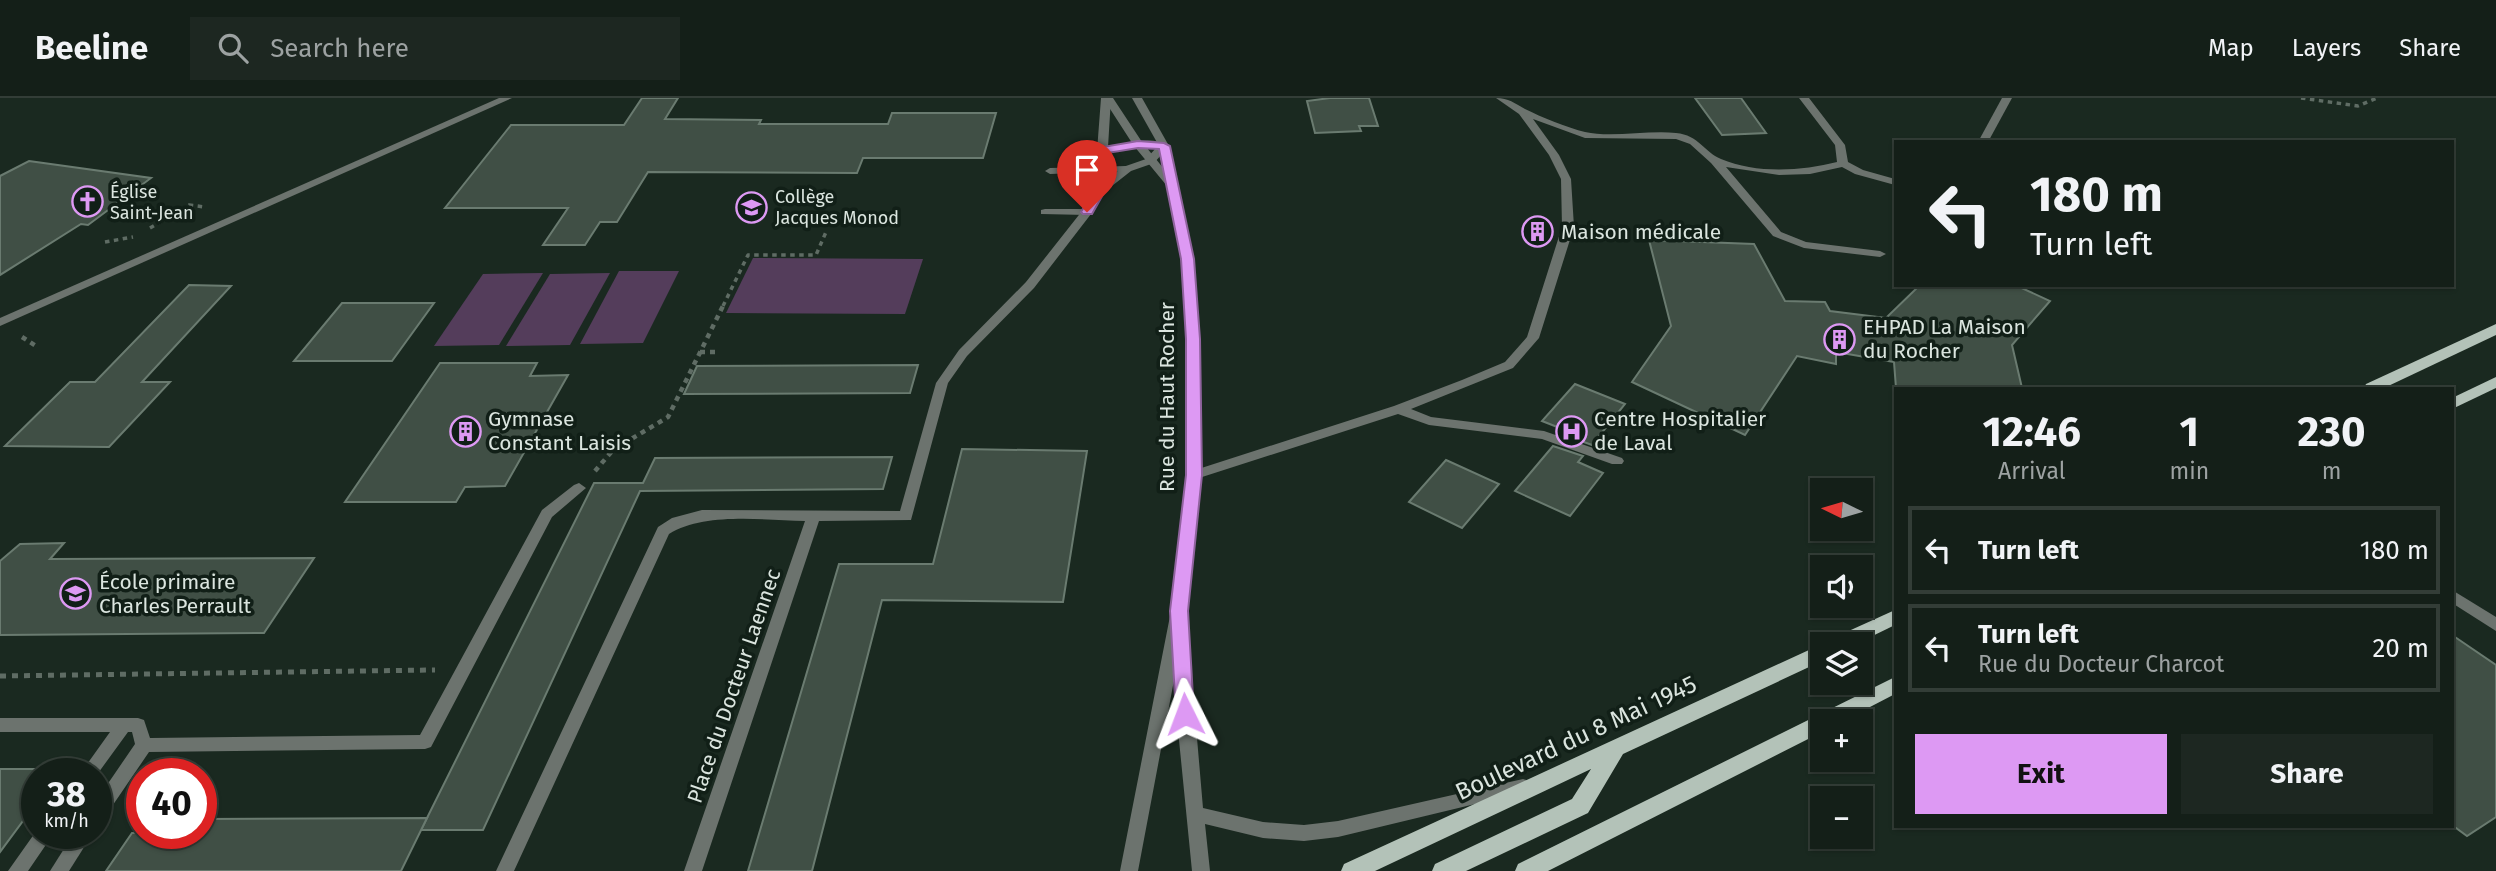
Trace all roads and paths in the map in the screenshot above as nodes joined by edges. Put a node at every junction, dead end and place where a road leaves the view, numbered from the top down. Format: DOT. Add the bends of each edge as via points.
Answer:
graph roads {
  1 [pos="507,98"];
  2 [pos="1107,98"];
  3 [pos="1138,98"];
  4 [pos="1501,98"];
  5 [pos="1804,98"];
  6 [pos="2007,98"];
  7 [pos="2301,98"];
  8 [pos="2376,98"];
  9 [pos="1523,111"];
  10 [pos="1984,140"];
  11 [pos="1138,144"];
  12 [pos="1164,146"];
  13 [pos="1101,151"];
  14 [pos="1150,161"];
  15 [pos="1715,161"];
  16 [pos="1843,164"];
  17 [pos="1128,169"];
  18 [pos="1100,170"];
  19 [pos="1050,171"];
  20 [pos="1894,182"];
  21 [pos="1170,184"];
  22 [pos="1099,191"];
  23 [pos="201,206"];
  24 [pos="1045,212"];
  25 [pos="1087,212"];
  26 [pos="148,230"];
  27 [pos="826,232"];
  28 [pos="137,236"];
  29 [pos="105,242"];
  30 [pos="1880,254"];
  31 [pos="0,322"];
  32 [pos="2496,329"];
  33 [pos="22,337"];
  34 [pos="36,346"];
  35 [pos="700,352"];
  36 [pos="715,352"];
  37 [pos="2496,382"];
  38 [pos="2374,387"];
  39 [pos="2454,403"];
  40 [pos="1399,409"];
  41 [pos="1617,461"];
  42 [pos="1194,475"];
  43 [pos="579,488"];
  44 [pos="814,515"];
  45 [pos="2454,597"];
  46 [pos="1179,611"];
  47 [pos="1894,617"];
  48 [pos="2496,625"];
  49 [pos="1863,632"];
  50 [pos="1810,658"];
  51 [pos="464,669"];
  52 [pos="0,676"];
  53 [pos="1894,686"];
  54 [pos="1848,709"];
  55 [pos="124,724"];
  56 [pos="0,725"];
  57 [pos="1810,729"];
  58 [pos="144,745"];
  59 [pos="1615,751"];
  60 [pos="100,758"];
  61 [pos="1555,778"];
  62 [pos="112,792"];
  63 [pos="1196,814"];
  64 [pos="33,849"];
  65 [pos="74,849"];
  66 [pos="17,871"];
  67 [pos="59,871"];
  68 [pos="505,871"];
  69 [pos="693,871"];
  70 [pos="1129,871"];
  71 [pos="1201,871"];
  72 [pos="1352,871"];
  73 [pos="1443,871"];
  74 [pos="1526,871"];
  1 -- 31 [label="street"];
  2 -- 11 [label="street, Rue du Haut Rocher"];
  2 -- 13 [label="street"];
  3 -- 12 [label="street, Rue du Haut Rocher"];
  4 -- 9 [label="street"];
  5 -- 16 [label="street" via="1839,145"];
  6 -- 10 [label="street"];
  7 -- 8 [label="path" via="2358,106"];
  9 -- 15 [label="street" via="1585,135 1677,136 1694,142"];
  9 -- 40 [label="street" via="1566,179 1568,227 1533,338 1509,365"];
  11 -- 12 [label="street"];
  11 -- 13 [label="street"];
  11 -- 14 [label="street, Rue du Haut Rocher"];
  12 -- 14 [label="street"];
  12 -- 21 [label="street, Rue du Haut Rocher"];
  13 -- 18 [label="street"];
  14 -- 17 [label="street"];
  14 -- 21 [label="street, Rue du Haut Rocher"];
  15 -- 16 [label="street" via="1783,173"];
  15 -- 30 [label="street" via="1777,234 1804,245"];
  16 -- 20 [label="street"];
  17 -- 18 [label="street"];
  17 -- 22 [label="street"];
  18 -- 19 [label="street"];
  18 -- 22 [label="street"];
  21 -- 42 [label="street, Rue du Haut Rocher" via="1188,259"];
  22 -- 25 [label="street"];
  23 -- 26 [label="path" via="189,205"];
  24 -- 25 [label="street"];
  25 -- 44 [label="street" via="1030,285 963,352 942,383 906,516"];
  27 -- 35 [label="path" via="816,255 747,254"];
  28 -- 29 [label="path"];
  32 -- 38 [label="main road"];
  33 -- 34 [label="path"];
  35 -- 36 [label="path"];
  35 -- 43 [label="path" via="671,417 613,450"];
  37 -- 39 [label="main road"];
  40 -- 41 [label="street" via="1429,421 1544,435"];
  40 -- 42 [label="street"];
  42 -- 46 [label="street, Rue du Haut Rocher"];
  43 -- 51 [label="street" via="547,514"];
  44 -- 68 [label="street" via="702,515 663,531"];
  44 -- 69 [label="street, Place du Docteur Laennec"];
  45 -- 48 [label="street"];
  46 -- 63 [label="street, Rue du Haut Rocher"];
  46 -- 70 [label="street, Rue du Haut Rocher"];
  47 -- 49 [label="main road"];
  50 -- 59 [label="main road, Boulevard du 8 Mai 1945"];
  51 -- 52 [label="path"];
  51 -- 58 [label="street" via="425,743"];
  53 -- 54 [label="main road"];
  55 -- 56 [label="street"];
  55 -- 58 [label="street" via="138,725"];
  55 -- 60 [label="street"];
  57 -- 74 [label="main road"];
  58 -- 62 [label="street"];
  59 -- 61 [label="main road, Boulevard du 8 Mai 1945"];
  59 -- 73 [label="main road" via="1580,806"];
  61 -- 63 [label="street" via="1304,833 1263,830"];
  61 -- 72 [label="main road, Boulevard du 8 Mai 1945"];
  63 -- 71 [label="street, Rue du Haut Rocher"];
  64 -- 66 [label="street"];
  65 -- 67 [label="street"];
}
